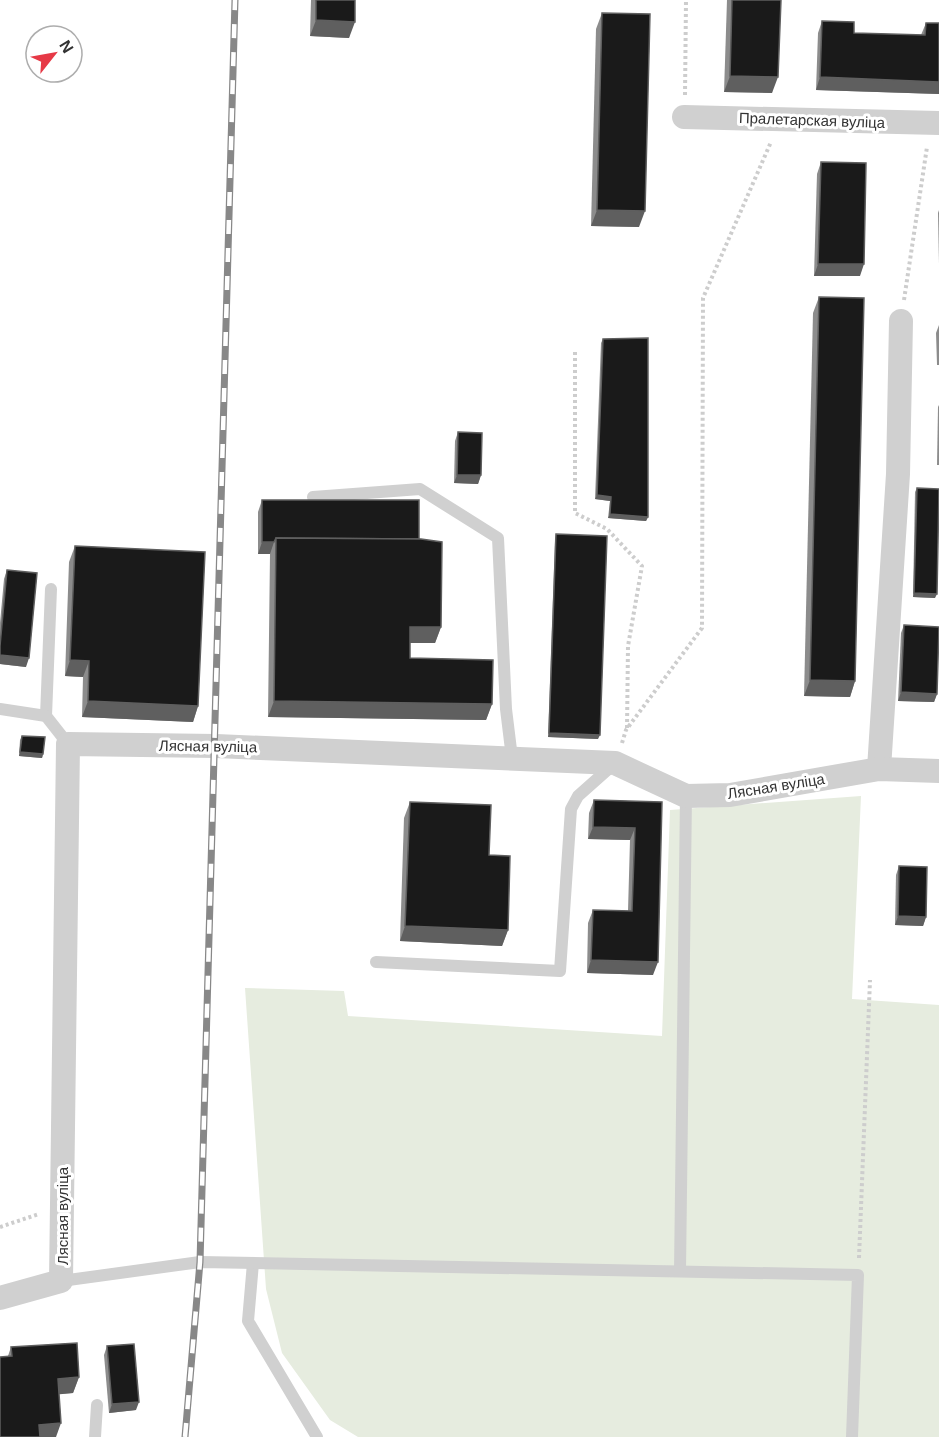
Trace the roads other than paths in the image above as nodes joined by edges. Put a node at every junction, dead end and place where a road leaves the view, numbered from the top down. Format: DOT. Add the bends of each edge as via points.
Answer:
graph roads {
  1 [pos="684,117"];
  2 [pos="935,123"];
  3 [pos="901,321"];
  4 [pos="313,497"];
  5 [pos="51,590"];
  6 [pos="0,709"];
  7 [pos="46,716"];
  8 [pos="68,744"];
  9 [pos="512,758"];
  10 [pos="615,763"];
  11 [pos="879,769"];
  12 [pos="939,771"];
  13 [pos="686,796"];
  14 [pos="376,962"];
  15 [pos="253,1263"];
  16 [pos="680,1271"];
  17 [pos="61,1281"];
  18 [pos="0,1298"];
  19 [pos="97,1405"];
  20 [pos="95,1437"];
  21 [pos="317,1437"];
  22 [pos="852,1437"];
  1 -- 2 [label="street, Пралетарская вуліца"];
  3 -- 11 [label="street" via="898,474"];
  4 -- 9 [label="lane" via="420,489 498,538"];
  5 -- 7 [label="lane"];
  6 -- 7 [label="lane"];
  7 -- 8 [label="lane"];
  8 -- 9 [label="street, Лясная вуліца"];
  8 -- 17 [label="street, Лясная вуліца"];
  9 -- 10 [label="street, Лясная вуліца"];
  10 -- 13 [label="street, Лясная вуліца"];
  10 -- 14 [label="lane" via="578,796 571,809 560,971"];
  11 -- 12 [label="street, Лясная вуліца"];
  11 -- 13 [label="street, Лясная вуліца" via="730,795"];
  13 -- 16 [label="lane"];
  15 -- 16 [label="lane"];
  15 -- 17 [label="lane" via="200,1262"];
  15 -- 21 [label="lane" via="248,1321"];
  16 -- 22 [label="lane" via="858,1275"];
  17 -- 18 [label="street, Лясная вуліца"];
  19 -- 20 [label="lane"];
}
